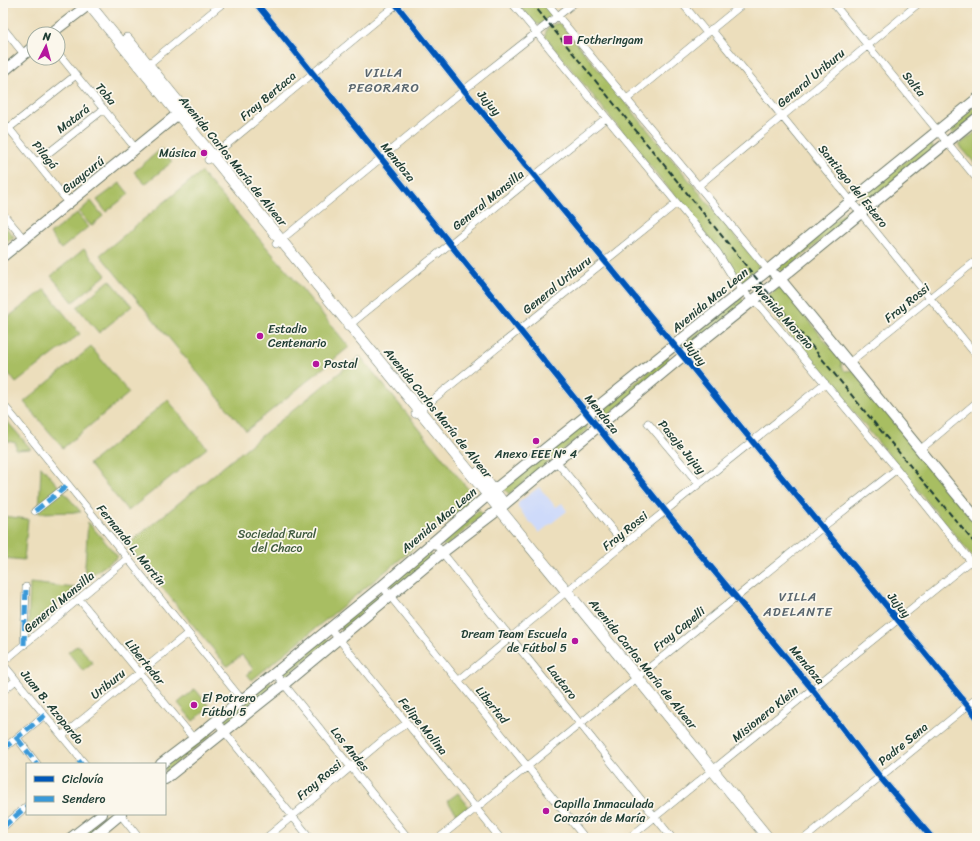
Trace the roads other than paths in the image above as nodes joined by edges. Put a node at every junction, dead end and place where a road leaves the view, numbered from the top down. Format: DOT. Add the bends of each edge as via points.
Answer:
graph roads {
  1 [pos="223,3"];
  2 [pos="256,3"];
  3 [pos="396,3"];
  4 [pos="512,3"];
  5 [pos="548,3"];
  6 [pos="574,3"];
  7 [pos="682,3"];
  8 [pos="744,3"];
  9 [pos="833,3"];
  10 [pos="919,3"];
  11 [pos="973,3"];
  12 [pos="88,4"];
  13 [pos="977,8"];
  14 [pos="558,16"];
  15 [pos="60,26"];
  16 [pos="3,28"];
  17 [pos="709,31"];
  18 [pos="537,33"];
  19 [pos="867,45"];
  20 [pos="24,54"];
  21 [pos="66,63"];
  22 [pos="145,67"];
  23 [pos="3,72"];
  24 [pos="312,73"];
  25 [pos="76,75"];
  26 [pos="464,90"];
  27 [pos="627,99"];
  28 [pos="977,100"];
  29 [pos="104,109"];
  30 [pos="175,116"];
  31 [pos="782,117"];
  32 [pos="606,118"];
  33 [pos="977,118"];
  34 [pos="3,120"];
  35 [pos="9,128"];
  36 [pos="937,131"];
  37 [pos="947,142"];
  38 [pos="136,149"];
  39 [pos="213,156"];
  40 [pos="380,158"];
  41 [pos="37,162"];
  42 [pos="535,176"];
  43 [pos="977,179"];
  44 [pos="698,186"];
  45 [pos="851,201"];
  46 [pos="70,203"];
  47 [pos="677,203"];
  48 [pos="860,212"];
  49 [pos="3,214"];
  50 [pos="24,239"];
  51 [pos="281,240"];
  52 [pos="450,244"];
  53 [pos="3,256"];
  54 [pos="977,260"];
  55 [pos="605,261"];
  56 [pos="768,270"];
  57 [pos="780,279"];
  58 [pos="742,290"];
  59 [pos="930,299"];
  60 [pos="753,301"];
  61 [pos="350,324"];
  62 [pos="520,330"];
  63 [pos="674,345"];
  64 [pos="683,356"];
  65 [pos="977,356"];
  66 [pos="850,362"];
  67 [pos="825,383"];
  68 [pos="977,402"];
  69 [pos="3,404"];
  70 [pos="420,410"];
  71 [pos="589,415"];
  72 [pos="648,423"];
  73 [pos="598,426"];
  74 [pos="752,442"];
  75 [pos="921,449"];
  76 [pos="556,461"];
  77 [pos="897,469"];
  78 [pos="699,484"];
  79 [pos="68,485"];
  80 [pos="489,496"];
  81 [pos="499,508"];
  82 [pos="35,512"];
  83 [pos="666,512"];
  84 [pos="977,519"];
  85 [pos="823,527"];
  86 [pos="433,541"];
  87 [pos="624,544"];
  88 [pos="443,552"];
  89 [pos="128,558"];
  90 [pos="970,561"];
  91 [pos="977,569"];
  92 [pos="382,586"];
  93 [pos="26,587"];
  94 [pos="568,591"];
  95 [pos="390,595"];
  96 [pos="736,597"];
  97 [pos="79,599"];
  98 [pos="897,620"];
  99 [pos="330,628"];
  100 [pos="187,634"];
  101 [pos="512,637"];
  102 [pos="338,639"];
  103 [pos="24,645"];
  104 [pos="3,663"];
  105 [pos="140,672"];
  106 [pos="275,673"];
  107 [pos="637,678"];
  108 [pos="16,680"];
  109 [pos="458,681"];
  110 [pos="284,684"];
  111 [pos="813,690"];
  112 [pos="3,691"];
  113 [pos="977,698"];
  114 [pos="242,700"];
  115 [pos="968,706"];
  116 [pos="45,715"];
  117 [pos="977,717"];
  118 [pos="216,721"];
  119 [pos="406,724"];
  120 [pos="580,724"];
  121 [pos="224,731"];
  122 [pos="62,736"];
  123 [pos="16,738"];
  124 [pos="194,739"];
  125 [pos="3,749"];
  126 [pos="37,763"];
  127 [pos="81,763"];
  128 [pos="162,763"];
  129 [pos="528,766"];
  130 [pos="351,768"];
  131 [pos="712,770"];
  132 [pos="880,777"];
  133 [pos="166,778"];
  134 [pos="26,807"];
  135 [pos="476,808"];
  136 [pos="101,815"];
  137 [pos="120,815"];
  138 [pos="122,815"];
  139 [pos="292,816"];
  140 [pos="655,816"];
  141 [pos="3,827"];
  142 [pos="71,838"];
  143 [pos="92,838"];
  144 [pos="139,838"];
  145 [pos="266,838"];
  146 [pos="310,838"];
  147 [pos="408,838"];
  148 [pos="439,838"];
  149 [pos="500,838"];
  150 [pos="585,838"];
  151 [pos="629,838"];
  152 [pos="672,838"];
  153 [pos="759,838"];
  154 [pos="768,838"];
  155 [pos="776,838"];
  156 [pos="805,838"];
  157 [pos="932,838"];
  1 -- 22 [label="street"];
  2 -- 24 [label="street, Mendoza"];
  3 -- 24 [label="street, Fray Bertaca"];
  3 -- 26 [label="street, Jujuy"];
  4 -- 18 [label="street, Avenida Moreno"];
  5 -- 14 [label="street, Avenida Moreno"];
  6 -- 14 [label="street"];
  7 -- 17 [label="street, Santiago del Estero"];
  8 -- 17 [label="street"];
  9 -- 19 [label="street, Salta"];
  10 -- 19 [label="street, General Uriburu"];
  11 -- 13 [label="street"];
  12 -- 15 [label="main road"];
  12 -- 22 [label="main road, Avenida Carlos María de Alvear"];
  12 -- 30 [label="main road, Avenida Carlos María de Alvear"];
  14 -- 18 [label="street"];
  14 -- 27 [label="street, Avenida Moreno"];
  16 -- 20 [label="street"];
  17 -- 27 [label="street"];
  17 -- 31 [label="street, Santiago del Estero"];
  18 -- 26 [label="street"];
  18 -- 32 [label="street, Avenida Moreno"];
  19 -- 31 [label="street, General Uriburu"];
  19 -- 36 [label="street, Salta"];
  20 -- 23 [label="main road"];
  21 -- 25 [label="street, Toba"];
  22 -- 30 [label="main road, Avenida Carlos María de Alvear"];
  22 -- 39 [label="main road, Avenida Carlos María de Alvear"];
  24 -- 39 [label="street, Fray Bertaca"];
  24 -- 40 [label="street, Mendoza"];
  25 -- 29 [label="street, Toba"];
  25 -- 35 [label="street"];
  26 -- 40 [label="street"];
  26 -- 42 [label="street, Jujuy"];
  27 -- 44 [label="street, Avenida Moreno"];
  28 -- 36 [label="main road, Avenida Mac Lean"];
  29 -- 38 [label="street, Toba"];
  29 -- 41 [label="street, Matará"];
  30 -- 38 [label="main road, Guaycurú"];
  30 -- 39 [label="main road, Avenida Carlos María de Alvear"];
  31 -- 44 [label="street, General Uriburu"];
  31 -- 45 [label="street, Santiago del Estero"];
  32 -- 42 [label="street, General Mansilla"];
  32 -- 47 [label="street, Avenida Moreno"];
  33 -- 37 [label="main road"];
  34 -- 35 [label="street, Pilagá"];
  35 -- 41 [label="street, Pilagá"];
  36 -- 37 [label="street, Salta"];
  36 -- 45 [label="main road, Avenida Mac Lean"];
  37 -- 43 [label="street, Salta"];
  37 -- 48 [label="main road"];
  38 -- 46 [label="main road, Guaycurú"];
  39 -- 51 [label="main road, Avenida Carlos María de Alvear"];
  40 -- 51 [label="street"];
  40 -- 52 [label="street, Mendoza"];
  41 -- 46 [label="street, Pilagá"];
  42 -- 52 [label="street, General Mansilla"];
  42 -- 55 [label="street, Jujuy"];
  44 -- 56 [label="street, Avenida Moreno"];
  45 -- 48 [label="street, Santiago del Estero"];
  45 -- 56 [label="main road, Avenida Mac Lean"];
  46 -- 50 [label="main road, Guaycurú"];
  47 -- 55 [label="street, General Uriburu"];
  47 -- 58 [label="street, Avenida Moreno" via="718,253"];
  48 -- 57 [label="main road"];
  48 -- 59 [label="street, Santiago del Estero"];
  49 -- 50 [label="street"];
  50 -- 53 [label="main road, Guaycurú"];
  51 -- 61 [label="main road, Avenida Carlos María de Alvear"];
  52 -- 61 [label="street, General Mansilla"];
  52 -- 62 [label="street, Mendoza"];
  54 -- 59 [label="street, Fray Rossi"];
  55 -- 62 [label="street, General Uriburu"];
  55 -- 63 [label="street, Jujuy"];
  56 -- 57 [label="main road, Avenida Moreno"];
  56 -- 58 [label="main road, Avenida Mac Lean"];
  57 -- 60 [label="main road"];
  57 -- 66 [label="main road, Avenida Moreno"];
  58 -- 60 [label="street, Avenida Moreno"];
  58 -- 63 [label="main road, Avenida Mac Lean"];
  59 -- 65 [label="street, Santiago del Estero"];
  59 -- 66 [label="street, Fray Rossi"];
  60 -- 64 [label="main road"];
  60 -- 67 [label="street, Avenida Moreno"];
  61 -- 70 [label="main road, Avenida Carlos María de Alvear"];
  62 -- 70 [label="street, General Uriburu"];
  62 -- 71 [label="street, Mendoza"];
  63 -- 64 [label="street, Jujuy"];
  63 -- 71 [label="main road, Avenida Mac Lean"];
  64 -- 73 [label="main road"];
  64 -- 74 [label="street, Jujuy"];
  66 -- 75 [label="main road, Avenida Moreno"];
  67 -- 74 [label="street, Fray Rossi"];
  67 -- 77 [label="street, Avenida Moreno"];
  68 -- 75 [label="street"];
  69 -- 79 [label="street, Fernando L. Martín"];
  70 -- 80 [label="main road, Avenida Carlos María de Alvear"];
  71 -- 73 [label="street, Mendoza"];
  71 -- 80 [label="main road, Avenida Mac Lean"];
  72 -- 78 [label="street, Pasaje Jujuy"];
  73 -- 76 [label="main road"];
  73 -- 83 [label="street, Mendoza"];
  74 -- 78 [label="street, Fray Rossi"];
  74 -- 85 [label="street, Jujuy"];
  75 -- 84 [label="main road, Avenida Moreno"];
  76 -- 81 [label="main road"];
  76 -- 87 [label="street"];
  77 -- 85 [label="street, Fray Capelli"];
  77 -- 90 [label="street, Avenida Moreno"];
  78 -- 83 [label="street, Fray Rossi"];
  79 -- 82 [label="street"];
  79 -- 89 [label="street, Fernando L. Martín"];
  80 -- 81 [label="main road, Avenida Carlos María de Alvear"];
  80 -- 86 [label="main road, Avenida Mac Lean"];
  81 -- 88 [label="main road"];
  81 -- 94 [label="main road, Avenida Carlos María de Alvear"];
  83 -- 87 [label="street, Fray Rossi"];
  83 -- 96 [label="street, Mendoza"];
  85 -- 96 [label="street, Fray Capelli"];
  85 -- 98 [label="street, Jujuy"];
  86 -- 88 [label="street, Lautaro"];
  86 -- 92 [label="main road, Avenida Mac Lean"];
  87 -- 94 [label="street, Fray Rossi"];
  88 -- 95 [label="main road"];
  88 -- 101 [label="street, Lautaro"];
  89 -- 97 [label="street, General Mansilla"];
  89 -- 100 [label="street, Fernando L. Martín"];
  90 -- 91 [label="street, Avenida Moreno"];
  90 -- 98 [label="street, Misionero Klein"];
  92 -- 95 [label="street, Libertad"];
  92 -- 99 [label="main road, Avenida Mac Lean"];
  93 -- 103 [label="street"];
  94 -- 101 [label="street, Fray Rossi"];
  94 -- 107 [label="main road, Avenida Carlos María de Alvear"];
  95 -- 102 [label="main road"];
  95 -- 109 [label="street, Libertad"];
  96 -- 107 [label="street, Fray Capelli"];
  96 -- 111 [label="street, Mendoza"];
  97 -- 103 [label="street, General Mansilla"];
  97 -- 105 [label="street, Libertador"];
  98 -- 111 [label="street, Misionero Klein"];
  98 -- 115 [label="street, Jujuy"];
  99 -- 102 [label="street, Felipe Molina"];
  99 -- 106 [label="main road, Avenida Mac Lean"];
  100 -- 105 [label="street, Uriburu"];
  100 -- 114 [label="street, Fernando L. Martín"];
  101 -- 109 [label="street, Fray Rossi"];
  101 -- 120 [label="street, Lautaro"];
  102 -- 110 [label="main road"];
  102 -- 119 [label="street, Felipe Molina"];
  103 -- 104 [label="street, General Mansilla"];
  104 -- 108 [label="street, Juan B. Azopardo"];
  105 -- 122 [label="street, Uriburu"];
  105 -- 124 [label="street, Libertador"];
  106 -- 110 [label="street, Los Andes"];
  106 -- 114 [label="main road, Avenida Mac Lean"];
  107 -- 120 [label="street, Fray Capelli"];
  107 -- 131 [label="main road, Avenida Carlos María de Alvear"];
  108 -- 112 [label="street"];
  108 -- 116 [label="street, Juan B. Azopardo"];
  109 -- 129 [label="street, Libertad"];
  110 -- 121 [label="main road"];
  110 -- 130 [label="street, Los Andes"];
  111 -- 131 [label="street, Misionero Klein"];
  111 -- 132 [label="street, Mendoza"];
  113 -- 115 [label="street, Padre Sena"];
  114 -- 118 [label="main road, Avenida Mac Lean"];
  115 -- 117 [label="street, Jujuy"];
  115 -- 132 [label="street, Padre Sena"];
  116 -- 122 [label="street, Juan B. Azopardo"];
  116 -- 123 [label="street"];
  118 -- 121 [label="street"];
  118 -- 124 [label="main road, Avenida Mac Lean"];
  119 -- 130 [label="street, Fray Rossi" via="389,735"];
  119 -- 135 [label="street, Felipe Molina"];
  120 -- 129 [label="street, Fray Capelli"];
  120 -- 140 [label="street, Lautaro"];
  121 -- 133 [label="main road"];
  121 -- 139 [label="street"];
  122 -- 127 [label="street, Juan B. Azopardo"];
  123 -- 125 [label="street"];
  123 -- 126 [label="street"];
  124 -- 128 [label="main road, Avenida Mac Lean"];
  129 -- 135 [label="street, Fray Capelli"];
  129 -- 150 [label="street, Libertad"];
  130 -- 139 [label="street, Fray Rossi"];
  130 -- 147 [label="street, Los Andes"];
  131 -- 140 [label="street, Misionero Klein"];
  131 -- 153 [label="main road, Avenida Carlos María de Alvear"];
  131 -- 154 [label="main road, Avenida Carlos María de Alvear"];
  131 -- 155 [label="main road, Avenida Carlos María de Alvear"];
  132 -- 156 [label="street, Padre Sena"];
  132 -- 157 [label="street, Mendoza"];
  134 -- 141 [label="street"];
  135 -- 148 [label="street, Fray Capelli"];
  135 -- 149 [label="street, Felipe Molina"];
  136 -- 142 [label="main road"];
  137 -- 143 [label="main road"];
  138 -- 144 [label="street"];
  139 -- 145 [label="street, Fray Rossi"];
  139 -- 146 [label="street"];
  140 -- 151 [label="street, Misionero Klein"];
  140 -- 152 [label="street, Lautaro"];
}
